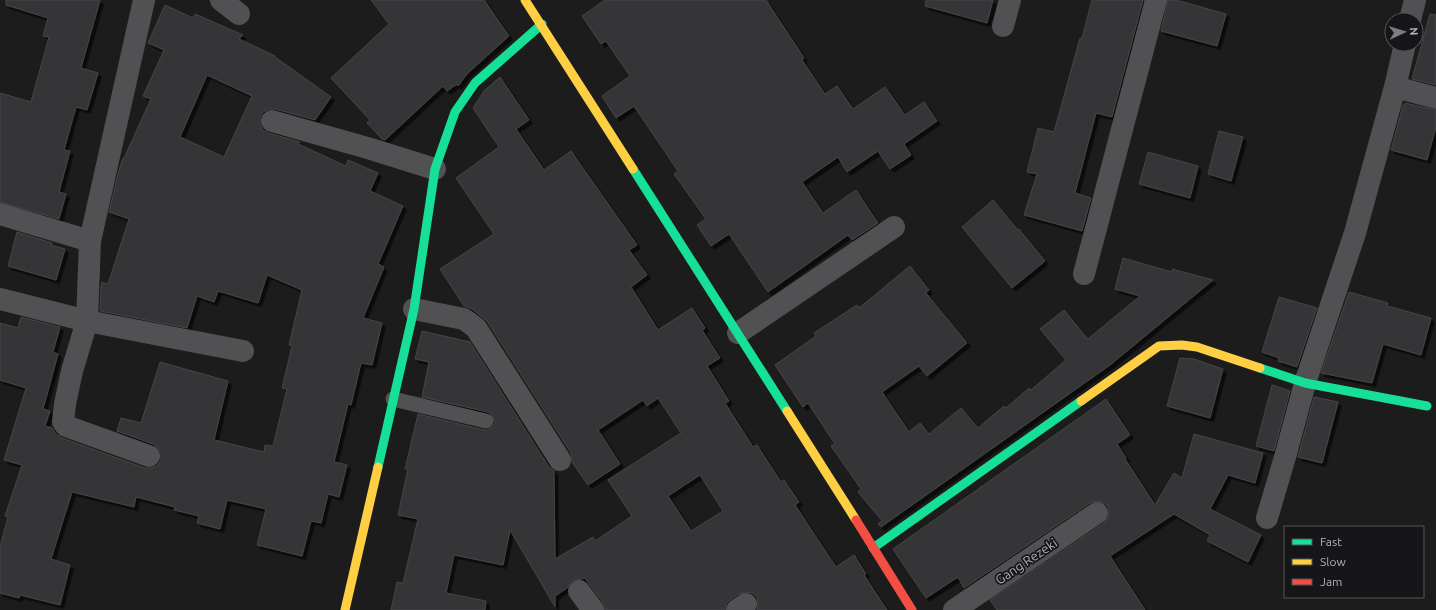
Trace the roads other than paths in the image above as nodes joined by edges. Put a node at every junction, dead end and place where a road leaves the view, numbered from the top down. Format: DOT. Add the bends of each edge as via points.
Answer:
graph roads {
  1 [pos="144,0"];
  2 [pos="221,0"];
  3 [pos="526,0"];
  4 [pos="1010,0"];
  5 [pos="1156,0"];
  6 [pos="1414,0"];
  7 [pos="1412,12"];
  8 [pos="239,14"];
  9 [pos="542,24"];
  10 [pos="1003,26"];
  11 [pos="1403,52"];
  12 [pos="1395,87"];
  13 [pos="1436,98"];
  14 [pos="272,121"];
  15 [pos="435,169"];
  16 [pos="0,214"];
  17 [pos="894,227"];
  18 [pos="90,241"];
  19 [pos="1084,274"];
  20 [pos="0,299"];
  21 [pos="414,309"];
  22 [pos="87,321"];
  23 [pos="738,333"];
  24 [pos="243,351"];
  25 [pos="1305,383"];
  26 [pos="393,399"];
  27 [pos="1427,406"];
  28 [pos="486,421"];
  29 [pos="149,456"];
  30 [pos="560,460"];
  31 [pos="1097,513"];
  32 [pos="1266,518"];
  33 [pos="873,548"];
  34 [pos="579,591"];
  35 [pos="345,610"];
  36 [pos="593,610"];
  37 [pos="912,610"];
  38 [pos="954,610"];
  1 -- 18 [label="street"];
  2 -- 8 [label="street"];
  3 -- 9 [label="street"];
  4 -- 10 [label="street"];
  5 -- 19 [label="street"];
  6 -- 7 [label="street"];
  9 -- 15 [label="street" via="475,82 455,112"];
  9 -- 23 [label="street"];
  11 -- 12 [label="street"];
  12 -- 13 [label="street"];
  12 -- 25 [label="street" via="1355,233"];
  14 -- 15 [label="street"];
  15 -- 21 [label="street"];
  16 -- 18 [label="street"];
  17 -- 23 [label="street"];
  18 -- 22 [label="street"];
  20 -- 22 [label="street"];
  21 -- 26 [label="street"];
  21 -- 30 [label="street" via="464,319 476,328"];
  22 -- 24 [label="street"];
  22 -- 29 [label="street" via="72,371 63,422 66,426"];
  23 -- 33 [label="street"];
  25 -- 27 [label="street"];
  25 -- 32 [label="street"];
  25 -- 33 [label="street" via="1197,347 1160,346"];
  26 -- 28 [label="lane"];
  26 -- 35 [label="street"];
  31 -- 38 [label="street, Gang Rezeki"];
  33 -- 37 [label="street"];
  34 -- 36 [label="street"];
}
